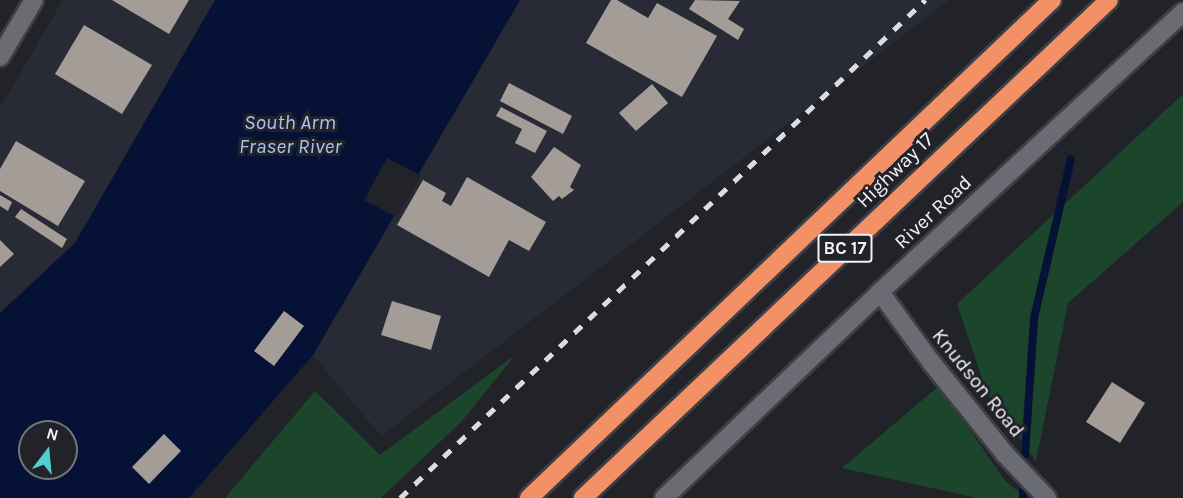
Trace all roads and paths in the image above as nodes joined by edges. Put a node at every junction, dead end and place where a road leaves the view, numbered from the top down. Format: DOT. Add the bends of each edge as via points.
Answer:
graph roads {
  1 [pos="34,0"];
  2 [pos="1052,0"];
  3 [pos="1109,0"];
  4 [pos="1183,12"];
  5 [pos="0,57"];
  6 [pos="880,292"];
  7 [pos="529,498"];
  8 [pos="584,498"];
  9 [pos="664,498"];
  10 [pos="1047,498"];
  1 -- 5 [label="street"];
  2 -- 7 [label="highway, Highway 17 / BC 17"];
  3 -- 8 [label="highway, Highway 17 / BC 17"];
  4 -- 6 [label="street, River Road"];
  6 -- 9 [label="street, River Road"];
  6 -- 10 [label="street, Knudson Road" via="975,417"];
}
